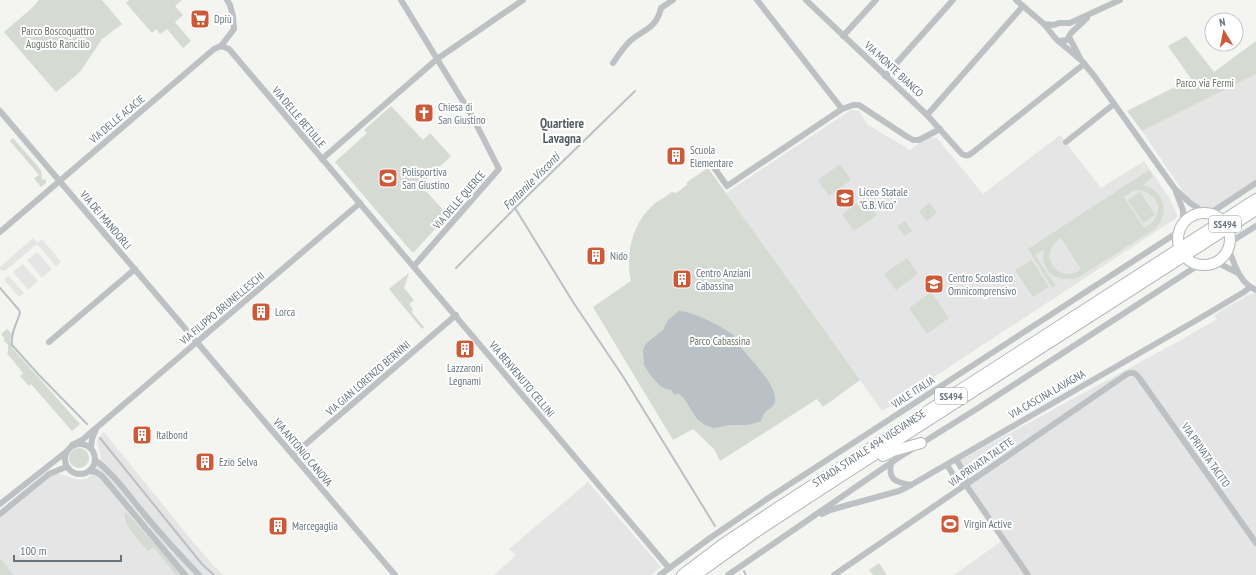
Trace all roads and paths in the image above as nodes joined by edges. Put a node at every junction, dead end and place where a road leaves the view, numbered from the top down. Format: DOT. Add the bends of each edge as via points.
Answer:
graph roads {
  1 [pos="227,0"];
  2 [pos="402,0"];
  3 [pos="523,0"];
  4 [pos="673,0"];
  5 [pos="757,0"];
  6 [pos="806,0"];
  7 [pos="876,0"];
  8 [pos="953,0"];
  9 [pos="1016,0"];
  10 [pos="1120,0"];
  11 [pos="1022,6"];
  12 [pos="1093,14"];
  13 [pos="1066,23"];
  14 [pos="1044,24"];
  15 [pos="1056,24"];
  16 [pos="1052,34"];
  17 [pos="1070,35"];
  18 [pos="843,36"];
  19 [pos="1059,41"];
  20 [pos="221,46"];
  21 [pos="437,59"];
  22 [pos="613,62"];
  23 [pos="1083,63"];
  24 [pos="886,76"];
  25 [pos="1114,104"];
  26 [pos="842,109"];
  27 [pos="0,111"];
  28 [pos="927,115"];
  29 [pos="940,129"];
  30 [pos="1066,142"];
  31 [pos="322,159"];
  32 [pos="711,163"];
  33 [pos="60,180"];
  34 [pos="1256,183"];
  35 [pos="1175,188"];
  36 [pos="1256,199"];
  37 [pos="360,203"];
  38 [pos="1256,210"];
  39 [pos="1207,214"];
  40 [pos="1225,225"];
  41 [pos="1256,226"];
  42 [pos="1182,227"];
  43 [pos="0,232"];
  44 [pos="1229,245"];
  45 [pos="1182,252"];
  46 [pos="1200,264"];
  47 [pos="1211,264"];
  48 [pos="414,266"];
  49 [pos="135,269"];
  50 [pos="1238,273"];
  51 [pos="1250,287"];
  52 [pos="1256,290"];
  53 [pos="456,315"];
  54 [pos="49,342"];
  55 [pos="197,342"];
  56 [pos="1140,379"];
  57 [pos="96,428"];
  58 [pos="921,443"];
  59 [pos="72,445"];
  60 [pos="91,448"];
  61 [pos="66,452"];
  62 [pos="293,455"];
  63 [pos="956,459"];
  64 [pos="95,460"];
  65 [pos="892,462"];
  66 [pos="947,464"];
  67 [pos="66,467"];
  68 [pos="90,471"];
  69 [pos="911,485"];
  70 [pos="966,485"];
  71 [pos="815,494"];
  72 [pos="842,496"];
  73 [pos="0,504"];
  74 [pos="848,505"];
  75 [pos="0,514"];
  76 [pos="809,520"];
  77 [pos="1256,543"];
  78 [pos="670,568"];
  79 [pos="185,575"];
  80 [pos="199,575"];
  81 [pos="395,575"];
  82 [pos="660,575"];
  83 [pos="682,575"];
  84 [pos="696,575"];
  85 [pos="728,575"];
  86 [pos="834,575"];
  87 [pos="1028,575"];
  1 -- 20 [label="street, VIA DELLE ACACIE" via="233,16 234,29"];
  2 -- 21 [label="street"];
  3 -- 21 [label="street"];
  4 -- 22 [label="street" via="661,8 654,25 629,42"];
  5 -- 26 [label="street"];
  6 -- 18 [label="street, VIA MONTE BIANCO"];
  7 -- 18 [label="street"];
  8 -- 24 [label="street"];
  9 -- 11 [label="street"];
  10 -- 12 [label="street"];
  11 -- 14 [label="street"];
  11 -- 28 [label="street"];
  12 -- 13 [label="street"];
  12 -- 17 [label="street"];
  13 -- 15 [label="street"];
  13 -- 17 [label="street" via="1070,27"];
  14 -- 15 [label="street"];
  14 -- 16 [label="street"];
  15 -- 16 [label="street"];
  16 -- 19 [label="street"];
  17 -- 19 [label="street"];
  17 -- 23 [label="street"];
  18 -- 24 [label="street, VIA MONTE BIANCO"];
  19 -- 23 [label="street"];
  20 -- 31 [label="street, VIA DELLE BETULLE" via="229,49"];
  20 -- 33 [label="street, VIA DELLE ACACIE" via="214,49"];
  21 -- 31 [label="street"];
  21 -- 48 [label="street, VIA DELLE QUERCE" via="472,116 499,169"];
  23 -- 25 [label="street"];
  23 -- 29 [label="street, VIA MONTE BIANCO" via="968,156 962,154"];
  24 -- 28 [label="street, VIA MONTE BIANCO"];
  25 -- 30 [label="street"];
  25 -- 35 [label="street"];
  26 -- 29 [label="street" via="859,105 913,140 919,140"];
  26 -- 32 [label="street" via="727,186"];
  27 -- 33 [label="street, VIA DEI MANDORLI"];
  28 -- 29 [label="street, VIA MONTE BIANCO"];
  31 -- 37 [label="street, VIA DELLE BETULLE"];
  33 -- 43 [label="street, VIA DELLE ACACIE"];
  33 -- 49 [label="street, VIA DEI MANDORLI"];
  34 -- 39 [label="street"];
  35 -- 39 [label="street" via="1190,204"];
  35 -- 42 [label="street" via="1183,210"];
  36 -- 40 [label="main road, SS494"];
  37 -- 48 [label="street, VIA BENVENUTO CELLINI"];
  37 -- 55 [label="street, VIA FILIPPO BRUNELLESCHI"];
  38 -- 40 [label="main road, SS494"];
  39 -- 40 [label="main road, SS494" via="1214,215"];
  39 -- 42 [label="main road, SS494" via="1187,219"];
  40 -- 44 [label="main road, SS494" via="1229,233"];
  40 -- 45 [label="main road, STRADA STATALE 494 VIGEVANESE / SS494"];
  41 -- 44 [label="street"];
  42 -- 45 [label="main road" via="1179,242"];
  42 -- 78 [label="street, VIALE ITALIA" via="1176,234 770,497"];
  44 -- 47 [label="main road, SS494" via="1222,258"];
  44 -- 50 [label="street"];
  45 -- 46 [label="main road" via="1194,263"];
  45 -- 71 [label="main road, STRADA STATALE 494 VIGEVANESE / SS494"];
  45 -- 83 [label="main road, STRADA STATALE 494 VIGEVANESE / SS494" via="777,508"];
  46 -- 47 [label="main road"];
  46 -- 58 [label="street"];
  47 -- 50 [label="street" via="1220,264"];
  48 -- 53 [label="street, VIA BENVENUTO CELLINI"];
  49 -- 54 [label="street"];
  49 -- 55 [label="street, VIA DEI MANDORLI"];
  50 -- 51 [label="street"];
  51 -- 52 [label="street"];
  51 -- 63 [label="street, VIA CASCINA LAVAGNA"];
  53 -- 62 [label="street, VIA GIAN LORENZO BERNINI"];
  53 -- 78 [label="street, VIA BENVENUTO CELLINI"];
  55 -- 57 [label="street, VIA FILIPPO BRUNELLESCHI"];
  55 -- 62 [label="street, VIA ANTONIO CANOVA"];
  56 -- 70 [label="street, VIA PRIVATA TALETE" via="1135,373 1127,374"];
  56 -- 77 [label="street, VIA PRIVATA TACITO"];
  57 -- 59 [label="street, VIA FILIPPO BRUNELLESCHI"];
  57 -- 60 [label="street"];
  58 -- 65 [label="street"];
  58 -- 71 [label="main road" via="889,453 839,484"];
  59 -- 60 [label="street" via="82,444"];
  59 -- 61 [label="street"];
  60 -- 64 [label="street"];
  61 -- 67 [label="street"];
  61 -- 73 [label="street"];
  62 -- 81 [label="street, VIA ANTONIO CANOVA"];
  63 -- 66 [label="street, VIA CASCINA LAVAGNA"];
  63 -- 70 [label="street" via="965,474"];
  64 -- 68 [label="street"];
  64 -- 80 [label="street" via="118,481"];
  65 -- 69 [label="street" via="891,477 901,484"];
  65 -- 72 [label="street"];
  66 -- 69 [label="street, VIA CASCINA LAVAGNA"];
  66 -- 70 [label="street" via="956,479"];
  67 -- 68 [label="street" via="78,474"];
  67 -- 75 [label="street" via="49,474"];
  68 -- 79 [label="street" via="102,476"];
  69 -- 74 [label="street, VIA CASCINA LAVAGNA" via="899,491"];
  70 -- 86 [label="street, VIA PRIVATA TALETE"];
  70 -- 87 [label="street"];
  71 -- 84 [label="main road, STRADA STATALE 494 VIGEVANESE / SS494"];
  72 -- 74 [label="street" via="844,504"];
  72 -- 76 [label="street"];
  74 -- 76 [label="street, VIA CASCINA LAVAGNA"];
  76 -- 85 [label="street"];
  78 -- 82 [label="street, VIALE ITALIA"];
}
